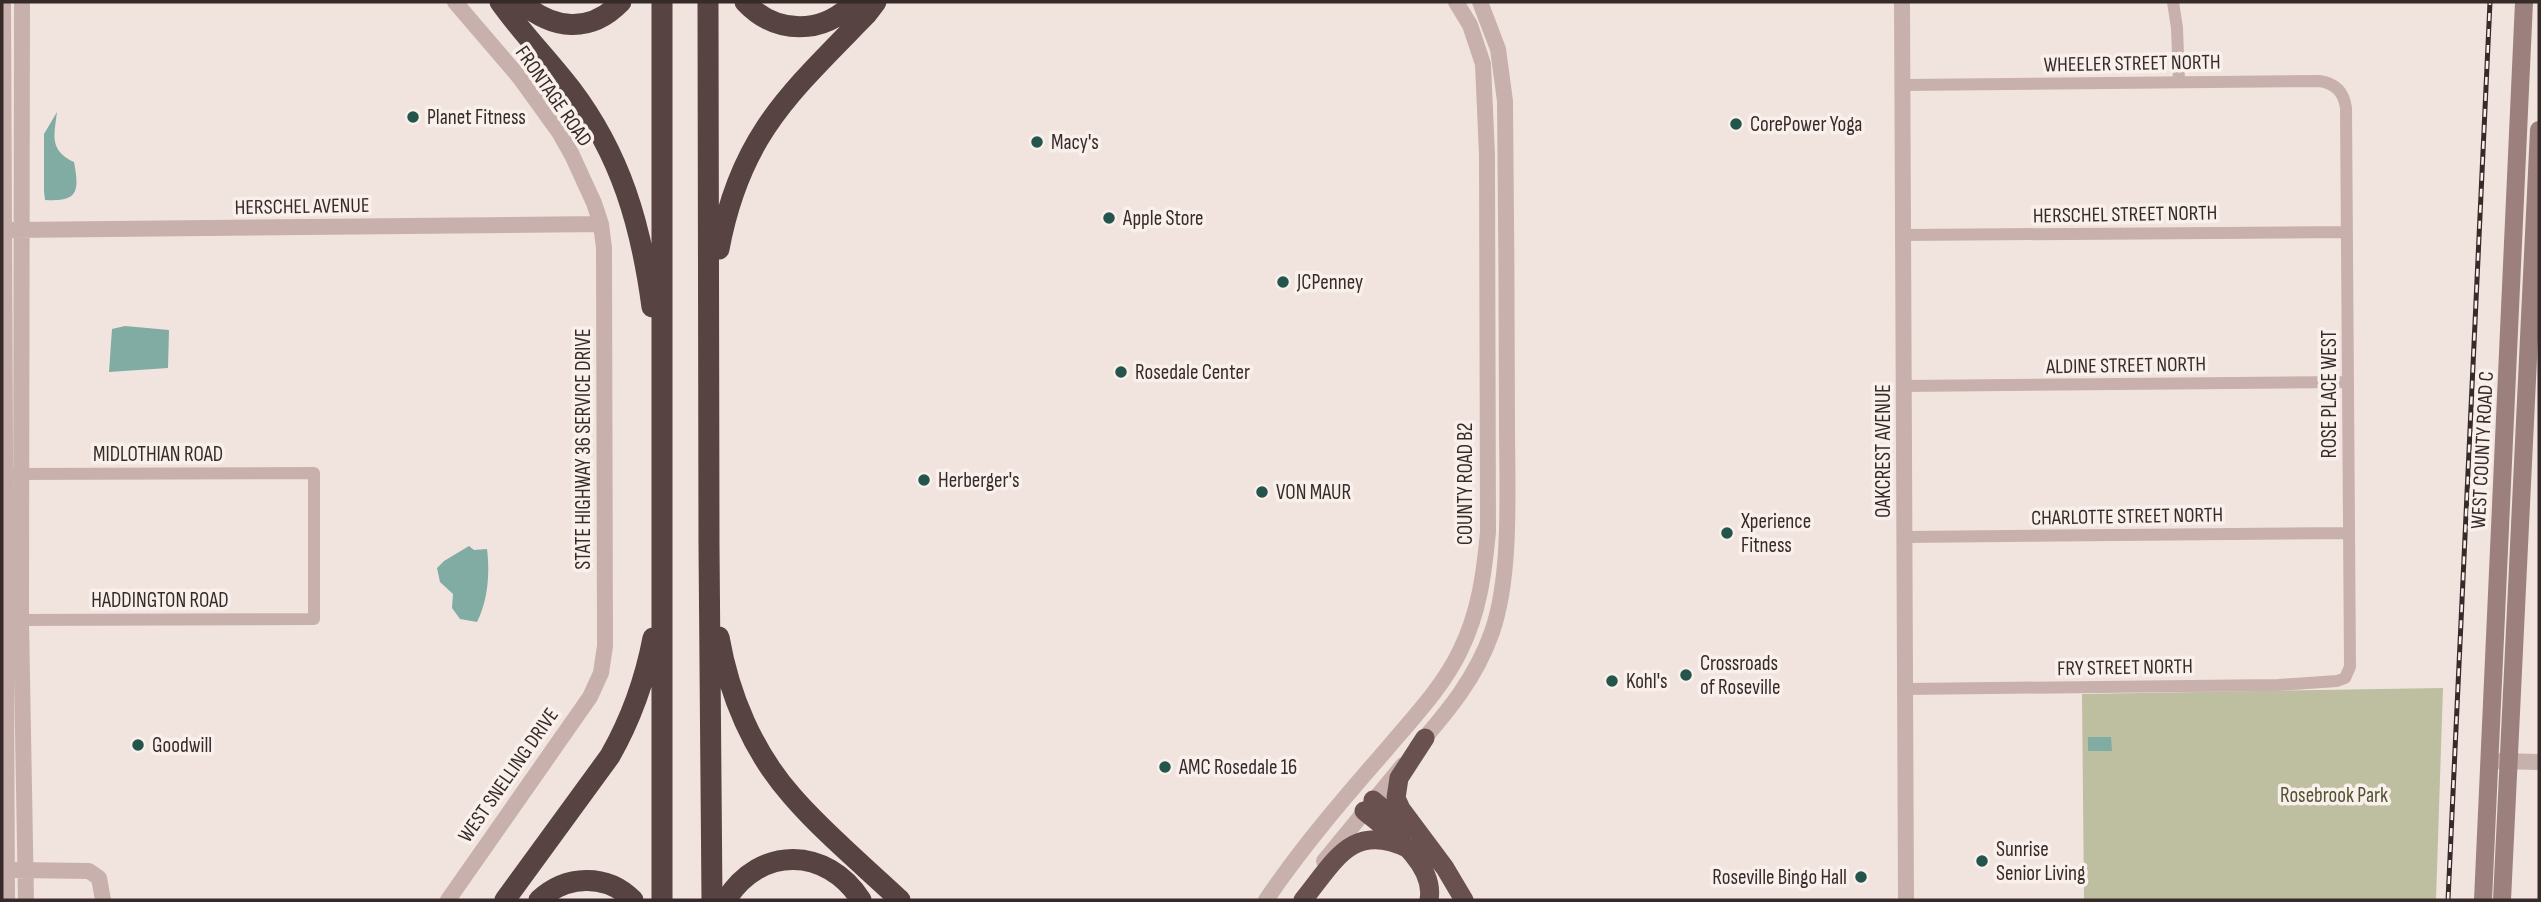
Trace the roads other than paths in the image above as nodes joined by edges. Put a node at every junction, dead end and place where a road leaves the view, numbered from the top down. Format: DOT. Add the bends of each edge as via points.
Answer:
graph roads {
  1 [pos="3,2"];
  2 [pos="22,2"];
  3 [pos="455,2"];
  4 [pos="500,2"];
  5 [pos="521,2"];
  6 [pos="621,2"];
  7 [pos="662,2"];
  8 [pos="708,2"];
  9 [pos="745,2"];
  10 [pos="854,2"];
  11 [pos="876,2"];
  12 [pos="1456,2"];
  13 [pos="1480,2"];
  14 [pos="1902,2"];
  15 [pos="2173,2"];
  16 [pos="2524,2"];
  17 [pos="2179,82"];
  18 [pos="1903,85"];
  19 [pos="2346,108"];
  20 [pos="2539,130"];
  21 [pos="601,224"];
  22 [pos="4,230"];
  23 [pos="22,230"];
  24 [pos="2347,232"];
  25 [pos="1903,236"];
  26 [pos="2513,248"];
  27 [pos="2537,250"];
  28 [pos="709,359"];
  29 [pos="2348,382"];
  30 [pos="1904,386"];
  31 [pos="663,411"];
  32 [pos="10,474"];
  33 [pos="1487,485"];
  34 [pos="1507,485"];
  35 [pos="2349,533"];
  36 [pos="1905,537"];
  37 [pos="709,545"];
  38 [pos="662,581"];
  39 [pos="314,619"];
  40 [pos="14,620"];
  41 [pos="601,673"];
  42 [pos="2345,678"];
  43 [pos="729,680"];
  44 [pos="10,686"];
  45 [pos="1905,689"];
  46 [pos="1425,738"];
  47 [pos="2490,760"];
  48 [pos="2510,761"];
  49 [pos="2539,762"];
  50 [pos="1351,791"];
  51 [pos="1368,805"];
  52 [pos="1409,849"];
  53 [pos="1445,868"];
  54 [pos="7,870"];
  55 [pos="26,870"];
  56 [pos="7,900"];
  57 [pos="26,900"];
  58 [pos="103,900"];
  59 [pos="447,900"];
  60 [pos="505,900"];
  61 [pos="538,900"];
  62 [pos="633,900"];
  63 [pos="662,900"];
  64 [pos="712,900"];
  65 [pos="726,900"];
  66 [pos="861,900"];
  67 [pos="900,900"];
  68 [pos="918,900"];
  69 [pos="1266,900"];
  70 [pos="1293,900"];
  71 [pos="1303,900"];
  72 [pos="1429,900"];
  73 [pos="1464,900"];
  74 [pos="1906,900"];
  75 [pos="2483,900"];
  76 [pos="2502,900"];
  1 -- 22 [label="street"];
  2 -- 23 [label="street"];
  3 -- 21 [label="street, FRONTAGE ROAD" via="559,132 584,178"];
  4 -- 31 [label="highway" via="572,90 621,176 648,277"];
  5 -- 6 [label="highway" via="564,24 593,22"];
  7 -- 31 [label="highway"];
  8 -- 28 [label="highway"];
  9 -- 10 [label="highway" via="773,22 800,28 831,20"];
  11 -- 28 [label="highway" via="788,95 742,167 718,255"];
  12 -- 33 [label="street, COUNTY ROAD B2" via="1470,25 1483,64"];
  13 -- 34 [label="street, COUNTY ROAD B2" via="1498,49 1505,101"];
  14 -- 18 [label="street, OAKCREST AVENUE"];
  15 -- 17 [label="street"];
  16 -- 26 [label="main road, WEST COUNTY ROAD C"];
  17 -- 18 [label="street, WHEELER STREET NORTH"];
  17 -- 19 [label="street, WHEELER STREET NORTH" via="2322,81 2336,87"];
  18 -- 25 [label="street, OAKCREST AVENUE"];
  19 -- 24 [label="street, ROSE PLACE WEST"];
  20 -- 27 [label="main road, WEST COUNTY ROAD C"];
  21 -- 23 [label="street, HERSCHEL AVENUE"];
  21 -- 41 [label="street, STATE HIGHWAY 36 SERVICE DRIVE" via="605,646"];
  22 -- 23 [label="street, HERSCHEL AVENUE"];
  22 -- 32 [label="street"];
  23 -- 32 [label="street"];
  24 -- 25 [label="street, HERSCHEL STREET NORTH"];
  24 -- 29 [label="street, ROSE PLACE WEST"];
  25 -- 30 [label="street, OAKCREST AVENUE"];
  26 -- 27 [label="street"];
  26 -- 47 [label="main road, WEST COUNTY ROAD C"];
  27 -- 48 [label="main road, WEST COUNTY ROAD C"];
  28 -- 37 [label="highway"];
  29 -- 30 [label="street, ALDINE STREET NORTH"];
  29 -- 35 [label="street, ROSE PLACE WEST"];
  30 -- 36 [label="street, OAKCREST AVENUE"];
  31 -- 38 [label="highway"];
  32 -- 39 [label="street, MIDLOTHIAN ROAD" via="314,473"];
  32 -- 40 [label="street"];
  33 -- 34 [label="street"];
  33 -- 50 [label="street, COUNTY ROAD B2" via="1484,580 1461,651"];
  34 -- 46 [label="street, COUNTY ROAD B2" via="1502,589 1493,630 1472,679"];
  35 -- 36 [label="street, CHARLOTTE STREET NORTH"];
  35 -- 42 [label="street, ROSE PLACE WEST" via="2350,667"];
  36 -- 45 [label="street, OAKCREST AVENUE"];
  37 -- 43 [label="highway" via="715,621"];
  37 -- 64 [label="highway"];
  38 -- 60 [label="highway" via="644,676 618,741"];
  38 -- 63 [label="highway"];
  39 -- 40 [label="street, HADDINGTON ROAD"];
  40 -- 44 [label="street"];
  41 -- 59 [label="street, WEST SNELLING DRIVE" via="590,697"];
  42 -- 45 [label="street, FRY STREET NORTH" via="2278,685"];
  43 -- 67 [label="highway" via="749,732 788,791"];
  43 -- 68 [label="highway" via="752,723 797,783"];
  44 -- 54 [label="street"];
  44 -- 55 [label="street"];
  45 -- 74 [label="street, OAKCREST AVENUE"];
  46 -- 51 [label="street, COUNTY ROAD B2"];
  46 -- 53 [label="highway" via="1399,778 1396,798"];
  47 -- 48 [label="street"];
  47 -- 75 [label="main road, WEST COUNTY ROAD C"];
  48 -- 49 [label="street"];
  48 -- 76 [label="main road, WEST COUNTY ROAD C"];
  50 -- 51 [label="street"];
  50 -- 69 [label="street, COUNTY ROAD B2"];
  51 -- 52 [label="highway"];
  51 -- 53 [label="highway" via="1409,831"];
  51 -- 70 [label="street, COUNTY ROAD B2"];
  52 -- 71 [label="highway" via="1372,838 1355,843"];
  52 -- 72 [label="highway" via="1428,881"];
  53 -- 73 [label="highway"];
  54 -- 55 [label="street"];
  54 -- 56 [label="street"];
  55 -- 57 [label="street"];
  55 -- 58 [label="street" via="89,871 99,878"];
  61 -- 62 [label="highway" via="554,888 583,880 612,885"];
  65 -- 66 [label="highway" via="750,874 776,861 795,859 835,872"];
}
